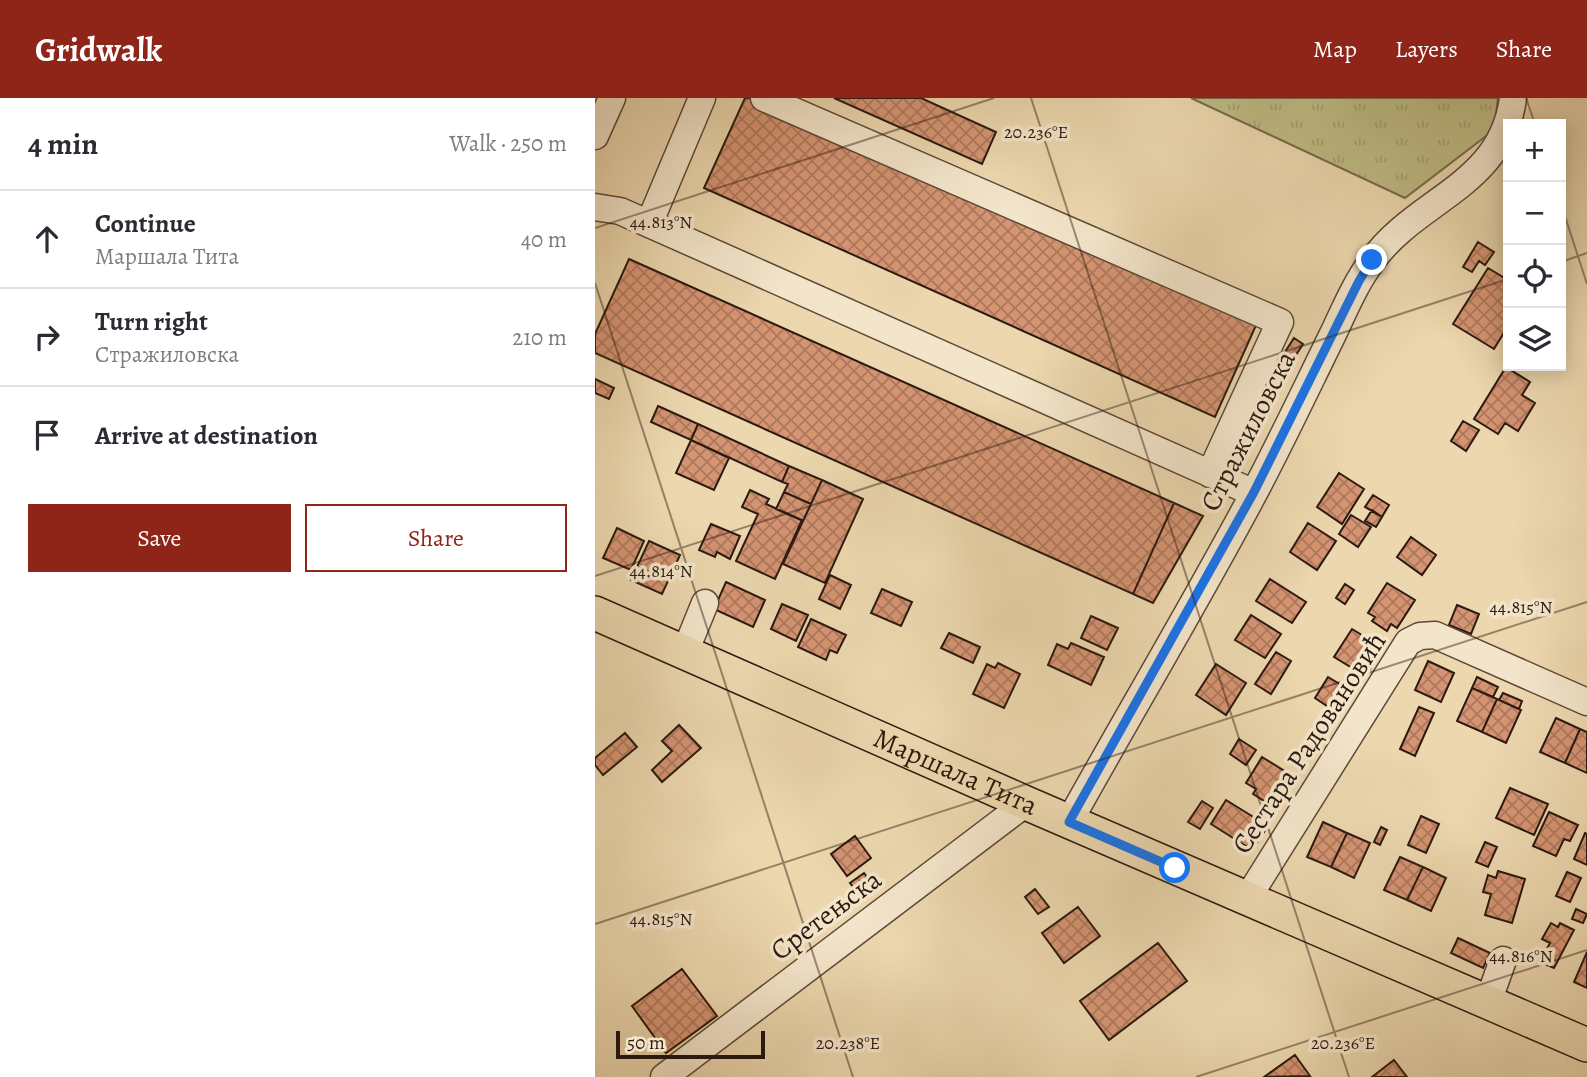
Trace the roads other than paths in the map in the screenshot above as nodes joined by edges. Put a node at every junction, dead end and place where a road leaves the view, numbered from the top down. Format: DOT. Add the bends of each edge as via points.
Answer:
graph roads {
  1 [pos="612,98"];
  2 [pos="702,98"];
  3 [pos="764,98"];
  4 [pos="1513,98"];
  5 [pos="595,136"];
  6 [pos="595,207"];
  7 [pos="649,224"];
  8 [pos="1210,474"];
  9 [pos="1254,492"];
  10 [pos="705,603"];
  11 [pos="595,612"];
  12 [pos="685,652"];
  13 [pos="1587,702"];
  14 [pos="1026,803"];
  15 [pos="1069,822"];
  16 [pos="1247,899"];
  17 [pos="1503,960"];
  18 [pos="1488,1002"];
  19 [pos="1587,1045"];
  20 [pos="664,1077"];
  1 -- 5 [label="street"];
  2 -- 7 [label="street"];
  3 -- 8 [label="street" via="1280,322"];
  4 -- 9 [label="street, Стражиловска" via="1506,130 1488,160 1407,224 1372,260"];
  6 -- 7 [label="street" via="620,211"];
  7 -- 8 [label="street"];
  8 -- 9 [label="street"];
  9 -- 15 [label="street, Стражиловска"];
  10 -- 12 [label="street"];
  11 -- 12 [label="main road, Маршала Тита"];
  12 -- 14 [label="main road, Маршала Тита"];
  13 -- 16 [label="street, Сестара Радовановић" via="1434,635 1408,642"];
  14 -- 15 [label="main road, Маршала Тита"];
  14 -- 20 [label="street, Сретењска"];
  15 -- 16 [label="main road, Маршала Тита"];
  16 -- 18 [label="main road, Маршала Тита"];
  17 -- 18 [label="street"];
  18 -- 19 [label="main road, Маршала Тита"];
}
